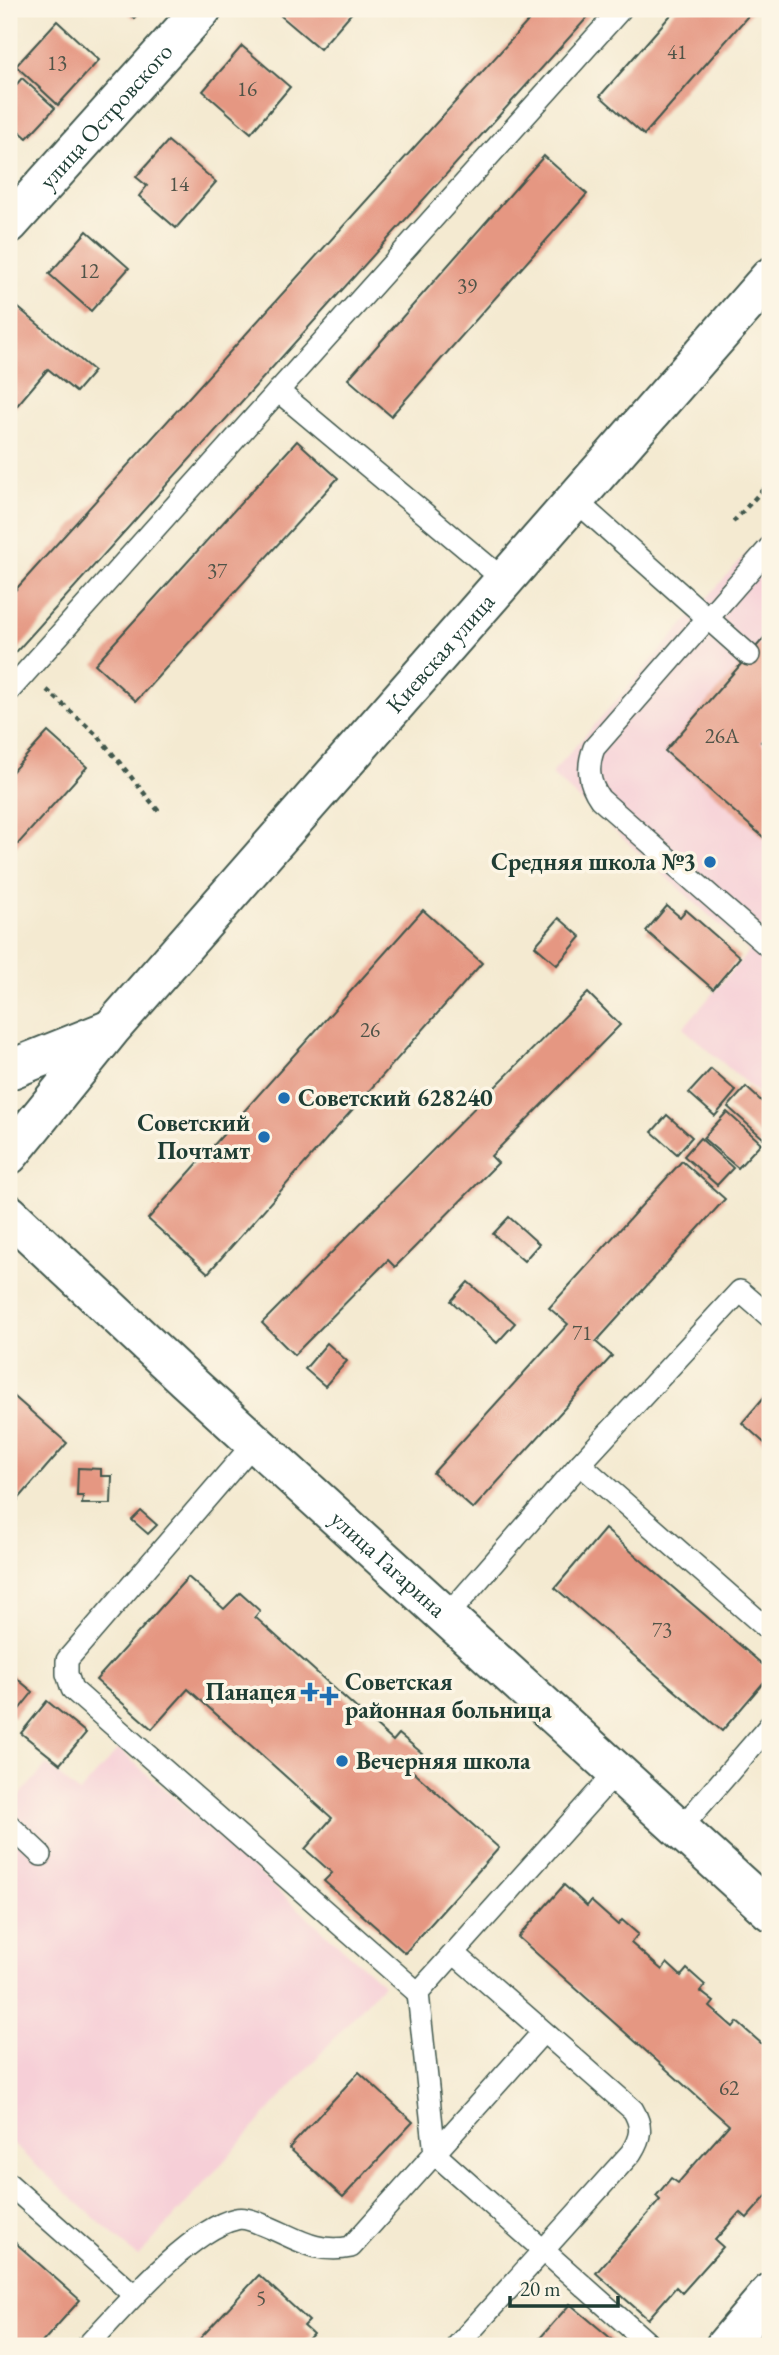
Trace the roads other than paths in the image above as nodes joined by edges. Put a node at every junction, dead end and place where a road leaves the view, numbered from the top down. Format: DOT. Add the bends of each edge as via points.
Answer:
graph roads {
  1 [pos="202,9"];
  2 [pos="621,9"];
  3 [pos="9,224"];
  4 [pos="770,277"];
  5 [pos="278,391"];
  6 [pos="575,500"];
  7 [pos="770,547"];
  8 [pos="505,580"];
  9 [pos="706,617"];
  10 [pos="749,655"];
  11 [pos="9,691"];
  12 [pos="770,948"];
  13 [pos="111,1029"];
  14 [pos="9,1070"];
  15 [pos="9,1155"];
  16 [pos="9,1214"];
  17 [pos="770,1317"];
  18 [pos="255,1442"];
  19 [pos="580,1464"];
  20 [pos="446,1617"];
  21 [pos="770,1630"];
  22 [pos="770,1725"];
  23 [pos="616,1772"];
  24 [pos="9,1825"];
  25 [pos="680,1829"];
  26 [pos="41,1855"];
  27 [pos="770,1911"];
  28 [pos="454,1953"];
  29 [pos="418,1993"];
  30 [pos="543,2032"];
  31 [pos="435,2154"];
  32 [pos="9,2184"];
  33 [pos="542,2251"];
  34 [pos="770,2293"];
  35 [pos="134,2295"];
  36 [pos="88,2346"];
  37 [pos="457,2346"];
  38 [pos="651,2346"];
  39 [pos="725,2346"];
  1 -- 3 [label="street, улица Островского"];
  2 -- 5 [label="lane"];
  4 -- 6 [label="street, Киевская улица"];
  5 -- 8 [label="lane"];
  5 -- 11 [label="lane"];
  6 -- 8 [label="street, Киевская улица"];
  6 -- 9 [label="lane"];
  7 -- 9 [label="lane"];
  8 -- 13 [label="street, Киевская улица"];
  9 -- 10 [label="lane"];
  9 -- 12 [label="lane" via="594,748 589,776 600,799"];
  13 -- 14 [label="street, Киевская улица"];
  13 -- 15 [label="street, Киевская улица"];
  16 -- 18 [label="street, улица Гагарина"];
  17 -- 19 [label="lane" via="740,1291"];
  18 -- 20 [label="street, улица Гагарина"];
  18 -- 29 [label="lane" via="67,1660 66,1674 72,1689"];
  19 -- 20 [label="lane"];
  19 -- 21 [label="lane"];
  20 -- 23 [label="street, улица Гагарина"];
  22 -- 25 [label="lane"];
  23 -- 25 [label="street, улица Гагарина"];
  23 -- 28 [label="lane"];
  24 -- 26 [label="lane"];
  25 -- 27 [label="street, улица Гагарина"];
  28 -- 29 [label="lane"];
  28 -- 30 [label="lane"];
  29 -- 31 [label="lane"];
  30 -- 31 [label="lane"];
  30 -- 33 [label="lane" via="633,2110 640,2122 640,2139"];
  31 -- 33 [label="lane"];
  31 -- 35 [label="lane" via="351,2247 333,2251 310,2247 239,2218 217,2224"];
  32 -- 35 [label="lane"];
  33 -- 37 [label="lane"];
  33 -- 38 [label="lane"];
  34 -- 39 [label="street"];
  35 -- 36 [label="lane"];
}
